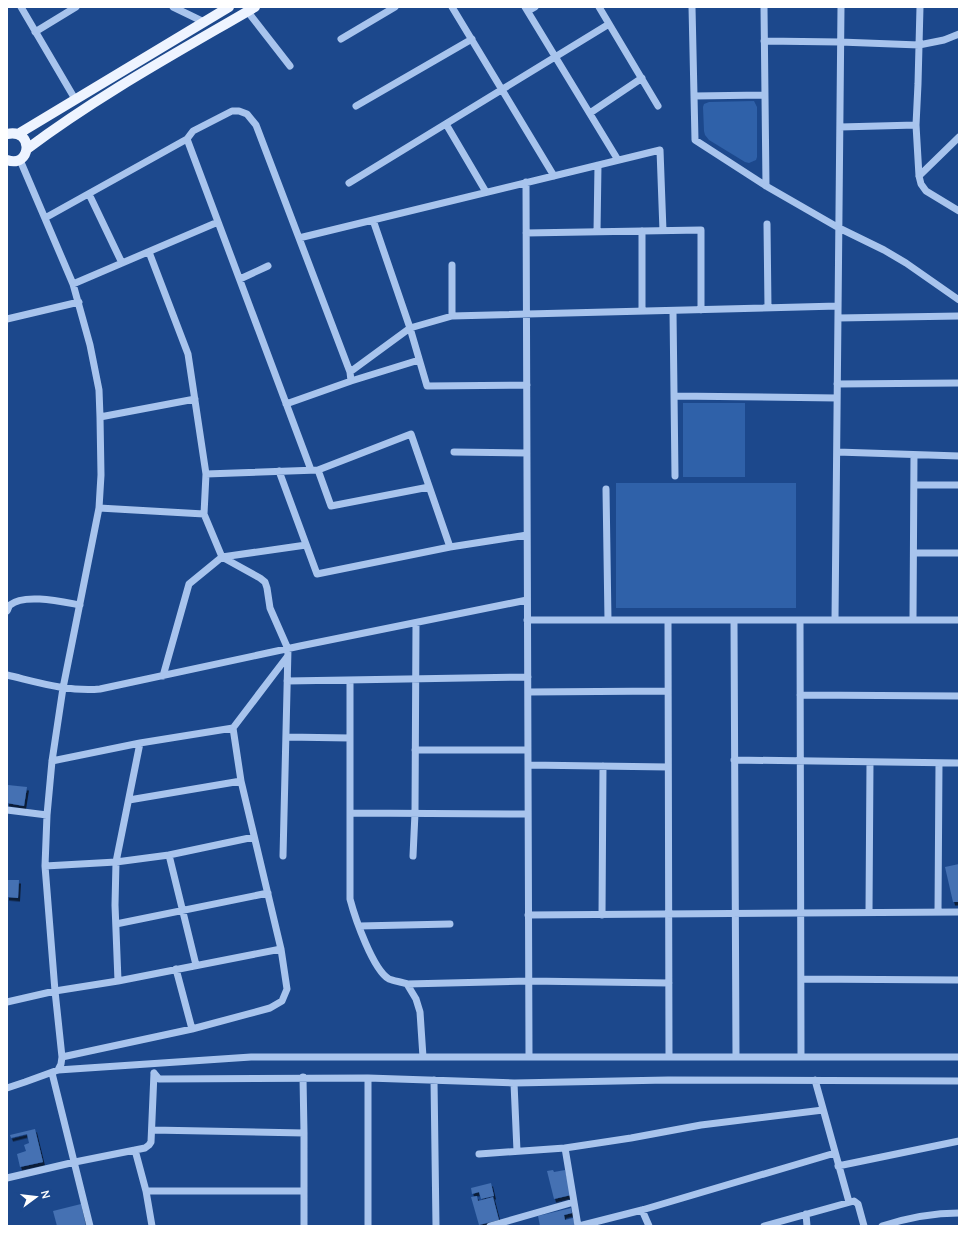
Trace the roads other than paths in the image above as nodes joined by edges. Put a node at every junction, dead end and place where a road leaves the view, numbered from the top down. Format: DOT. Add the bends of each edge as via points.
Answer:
graph roads {
  1 [pos="20,7"];
  2 [pos="76,7"];
  3 [pos="173,7"];
  4 [pos="394,7"];
  5 [pos="452,7"];
  6 [pos="535,7"];
  7 [pos="599,7"];
  8 [pos="692,7"];
  9 [pos="764,7"];
  10 [pos="841,7"];
  11 [pos="920,7"];
  12 [pos="226,8"];
  13 [pos="252,9"];
  14 [pos="527,9"];
  15 [pos="204,22"];
  16 [pos="610,24"];
  17 [pos="35,32"];
  18 [pos="959,34"];
  19 [pos="341,39"];
  20 [pos="472,39"];
  21 [pos="764,41"];
  22 [pos="840,42"];
  23 [pos="919,46"];
  24 [pos="556,57"];
  25 [pos="290,66"];
  26 [pos="642,78"];
  27 [pos="502,90"];
  28 [pos="765,95"];
  29 [pos="694,96"];
  30 [pos="75,99"];
  31 [pos="356,106"];
  32 [pos="658,106"];
  33 [pos="590,113"];
  34 [pos="446,124"];
  35 [pos="916,125"];
  36 [pos="840,127"];
  37 [pos="7,134"];
  38 [pos="18,134"];
  39 [pos="959,137"];
  40 [pos="188,139"];
  41 [pos="27,149"];
  42 [pos="20,160"];
  43 [pos="618,160"];
  44 [pos="8,161"];
  45 [pos="598,165"];
  46 [pos="554,176"];
  47 [pos="919,176"];
  48 [pos="526,182"];
  49 [pos="349,183"];
  50 [pos="766,186"];
  51 [pos="486,192"];
  52 [pos="89,194"];
  53 [pos="959,211"];
  54 [pos="45,218"];
  55 [pos="373,220"];
  56 [pos="218,222"];
  57 [pos="767,224"];
  58 [pos="839,228"];
  59 [pos="642,231"];
  60 [pos="663,231"];
  61 [pos="597,232"];
  62 [pos="526,233"];
  63 [pos="299,238"];
  64 [pos="149,252"];
  65 [pos="122,263"];
  66 [pos="452,265"];
  67 [pos="268,266"];
  68 [pos="240,279"];
  69 [pos="74,284"];
  70 [pos="959,300"];
  71 [pos="79,302"];
  72 [pos="838,306"];
  73 [pos="768,308"];
  74 [pos="701,310"];
  75 [pos="673,311"];
  76 [pos="642,312"];
  77 [pos="527,314"];
  78 [pos="452,316"];
  79 [pos="959,316"];
  80 [pos="838,318"];
  81 [pos="7,319"];
  82 [pos="410,328"];
  83 [pos="419,360"];
  84 [pos="350,372"];
  85 [pos="351,381"];
  86 [pos="959,383"];
  87 [pos="837,384"];
  88 [pos="527,385"];
  89 [pos="674,396"];
  90 [pos="837,398"];
  91 [pos="195,399"];
  92 [pos="286,404"];
  93 [pos="100,417"];
  94 [pos="454,452"];
  95 [pos="527,452"];
  96 [pos="837,452"];
  97 [pos="914,455"];
  98 [pos="959,456"];
  99 [pos="314,470"];
  100 [pos="279,471"];
  101 [pos="206,474"];
  102 [pos="675,476"];
  103 [pos="914,485"];
  104 [pos="959,485"];
  105 [pos="429,487"];
  106 [pos="606,490"];
  107 [pos="99,508"];
  108 [pos="204,514"];
  109 [pos="527,535"];
  110 [pos="306,545"];
  111 [pos="450,547"];
  112 [pos="914,553"];
  113 [pos="959,553"];
  114 [pos="222,557"];
  115 [pos="527,600"];
  116 [pos="80,605"];
  117 [pos="7,611"];
  118 [pos="528,620"];
  119 [pos="608,620"];
  120 [pos="668,620"];
  121 [pos="734,620"];
  122 [pos="800,620"];
  123 [pos="835,620"];
  124 [pos="913,620"];
  125 [pos="959,620"];
  126 [pos="416,623"];
  127 [pos="288,649"];
  128 [pos="287,657"];
  129 [pos="7,674"];
  130 [pos="163,676"];
  131 [pos="528,677"];
  132 [pos="416,679"];
  133 [pos="350,680"];
  134 [pos="287,681"];
  135 [pos="63,688"];
  136 [pos="668,691"];
  137 [pos="528,692"];
  138 [pos="800,695"];
  139 [pos="959,696"];
  140 [pos="233,728"];
  141 [pos="286,737"];
  142 [pos="350,738"];
  143 [pos="140,743"];
  144 [pos="415,750"];
  145 [pos="528,750"];
  146 [pos="734,760"];
  147 [pos="52,761"];
  148 [pos="800,761"];
  149 [pos="870,762"];
  150 [pos="939,762"];
  151 [pos="959,763"];
  152 [pos="528,765"];
  153 [pos="603,766"];
  154 [pos="668,767"];
  155 [pos="240,781"];
  156 [pos="129,800"];
  157 [pos="7,810"];
  158 [pos="350,813"];
  159 [pos="415,813"];
  160 [pos="528,814"];
  161 [pos="47,815"];
  162 [pos="254,837"];
  163 [pos="169,855"];
  164 [pos="283,856"];
  165 [pos="413,856"];
  166 [pos="116,862"];
  167 [pos="45,866"];
  168 [pos="268,893"];
  169 [pos="183,910"];
  170 [pos="869,912"];
  171 [pos="938,912"];
  172 [pos="959,912"];
  173 [pos="801,913"];
  174 [pos="668,914"];
  175 [pos="736,914"];
  176 [pos="528,915"];
  177 [pos="602,915"];
  178 [pos="116,924"];
  179 [pos="450,924"];
  180 [pos="359,926"];
  181 [pos="281,949"];
  182 [pos="196,965"];
  183 [pos="176,969"];
  184 [pos="801,979"];
  185 [pos="959,980"];
  186 [pos="118,981"];
  187 [pos="529,981"];
  188 [pos="669,983"];
  189 [pos="407,984"];
  190 [pos="55,991"];
  191 [pos="7,1002"];
  192 [pos="192,1029"];
  193 [pos="62,1057"];
  194 [pos="423,1057"];
  195 [pos="529,1057"];
  196 [pos="669,1057"];
  197 [pos="736,1057"];
  198 [pos="801,1057"];
  199 [pos="959,1057"];
  200 [pos="154,1064"];
  201 [pos="55,1071"];
  202 [pos="154,1073"];
  203 [pos="303,1077"];
  204 [pos="368,1078"];
  205 [pos="434,1080"];
  206 [pos="815,1080"];
  207 [pos="959,1081"];
  208 [pos="514,1083"];
  209 [pos="7,1088"];
  210 [pos="823,1110"];
  211 [pos="152,1130"];
  212 [pos="304,1132"];
  213 [pos="959,1141"];
  214 [pos="565,1148"];
  215 [pos="135,1150"];
  216 [pos="517,1150"];
  217 [pos="835,1153"];
  218 [pos="479,1154"];
  219 [pos="75,1162"];
  220 [pos="838,1166"];
  221 [pos="7,1178"];
  222 [pos="303,1191"];
  223 [pos="146,1192"];
  224 [pos="574,1202"];
  225 [pos="848,1202"];
  226 [pos="642,1210"];
  227 [pos="959,1213"];
  228 [pos="806,1214"];
  229 [pos="90,1226"];
  230 [pos="152,1226"];
  231 [pos="304,1226"];
  232 [pos="368,1226"];
  233 [pos="436,1226"];
  234 [pos="490,1226"];
  235 [pos="578,1226"];
  236 [pos="649,1226"];
  237 [pos="764,1226"];
  238 [pos="807,1226"];
  239 [pos="864,1226"];
  240 [pos="882,1226"];
  1 -- 17 [label="street"];
  2 -- 17 [label="street"];
  3 -- 15 [label="street"];
  4 -- 19 [label="street"];
  5 -- 20 [label="street"];
  6 -- 14 [label="street"];
  7 -- 16 [label="street"];
  8 -- 29 [label="street"];
  9 -- 21 [label="street"];
  10 -- 22 [label="street"];
  11 -- 23 [label="street"];
  12 -- 15 [label="main road"];
  13 -- 25 [label="street"];
  13 -- 41 [label="main road" via="95,101"];
  14 -- 24 [label="street"];
  15 -- 30 [label="main road"];
  16 -- 24 [label="street"];
  16 -- 26 [label="street"];
  17 -- 30 [label="street"];
  18 -- 23 [label="street"];
  20 -- 27 [label="street"];
  20 -- 31 [label="street"];
  21 -- 22 [label="street"];
  21 -- 28 [label="street"];
  22 -- 23 [label="street"];
  22 -- 36 [label="street"];
  23 -- 35 [label="street"];
  24 -- 27 [label="street"];
  24 -- 33 [label="street"];
  26 -- 32 [label="street"];
  26 -- 33 [label="street"];
  27 -- 34 [label="street"];
  27 -- 46 [label="street"];
  28 -- 29 [label="street"];
  28 -- 50 [label="street"];
  29 -- 50 [label="street" via="695,140"];
  30 -- 38 [label="main road"];
  33 -- 43 [label="street"];
  34 -- 49 [label="street"];
  34 -- 51 [label="street"];
  35 -- 36 [label="street"];
  35 -- 47 [label="street"];
  36 -- 58 [label="street"];
  37 -- 38 [label="main road"];
  38 -- 41 [label="main road" via="26,142"];
  39 -- 47 [label="street"];
  40 -- 52 [label="street"];
  40 -- 56 [label="street"];
  40 -- 63 [label="street" via="193,131 232,112 247,114 256,125"];
  41 -- 42 [label="main road"];
  42 -- 44 [label="main road"];
  42 -- 54 [label="street"];
  43 -- 45 [label="street"];
  43 -- 60 [label="street" via="660,150"];
  45 -- 46 [label="street"];
  45 -- 61 [label="street"];
  46 -- 48 [label="street"];
  47 -- 53 [label="street" via="926,191"];
  48 -- 51 [label="street"];
  48 -- 62 [label="street"];
  50 -- 58 [label="street"];
  51 -- 55 [label="street"];
  52 -- 54 [label="street"];
  52 -- 65 [label="street"];
  54 -- 69 [label="street"];
  55 -- 63 [label="street"];
  55 -- 82 [label="street"];
  56 -- 64 [label="street"];
  56 -- 68 [label="street"];
  57 -- 73 [label="street"];
  58 -- 70 [label="street" via="906,263"];
  58 -- 72 [label="street"];
  59 -- 60 [label="street"];
  59 -- 61 [label="street"];
  59 -- 76 [label="street"];
  60 -- 74 [label="street" via="701,230"];
  61 -- 62 [label="street"];
  62 -- 77 [label="street"];
  63 -- 84 [label="street"];
  64 -- 65 [label="street"];
  64 -- 91 [label="street" via="188,354"];
  65 -- 69 [label="street"];
  66 -- 78 [label="street"];
  67 -- 68 [label="street"];
  68 -- 92 [label="street"];
  69 -- 71 [label="street"];
  71 -- 81 [label="street"];
  71 -- 93 [label="street" via="99,390"];
  72 -- 73 [label="street"];
  72 -- 80 [label="street"];
  73 -- 74 [label="street"];
  74 -- 75 [label="street"];
  75 -- 76 [label="street"];
  75 -- 89 [label="street"];
  76 -- 77 [label="street"];
  77 -- 78 [label="street"];
  77 -- 88 [label="street"];
  78 -- 82 [label="street"];
  79 -- 80 [label="street"];
  80 -- 87 [label="street"];
  82 -- 83 [label="street"];
  82 -- 84 [label="street"];
  83 -- 85 [label="street"];
  83 -- 88 [label="street" via="427,386"];
  84 -- 85 [label="street"];
  85 -- 92 [label="street"];
  86 -- 87 [label="street"];
  87 -- 90 [label="street"];
  88 -- 95 [label="street"];
  89 -- 90 [label="street"];
  89 -- 102 [label="street"];
  90 -- 96 [label="street"];
  91 -- 93 [label="street"];
  91 -- 101 [label="street"];
  92 -- 99 [label="street"];
  93 -- 107 [label="street"];
  94 -- 95 [label="street"];
  95 -- 109 [label="street"];
  96 -- 97 [label="street"];
  96 -- 123 [label="street"];
  97 -- 98 [label="street"];
  97 -- 103 [label="street"];
  99 -- 100 [label="street"];
  99 -- 105 [label="street" via="331,506"];
  99 -- 105 [label="street" via="411,434"];
  100 -- 101 [label="street"];
  100 -- 110 [label="street"];
  101 -- 108 [label="street"];
  103 -- 104 [label="street"];
  103 -- 112 [label="street"];
  105 -- 111 [label="street"];
  106 -- 119 [label="street"];
  107 -- 108 [label="street"];
  107 -- 116 [label="street"];
  108 -- 114 [label="street"];
  109 -- 111 [label="street"];
  109 -- 115 [label="street"];
  110 -- 111 [label="street" via="317,574"];
  110 -- 114 [label="street"];
  112 -- 113 [label="street"];
  112 -- 124 [label="street"];
  114 -- 127 [label="street" via="265,582 270,608"];
  114 -- 130 [label="street" via="188,584"];
  115 -- 118 [label="street"];
  115 -- 126 [label="street"];
  116 -- 117 [label="street" via="31,599 10,605"];
  116 -- 135 [label="street"];
  118 -- 119 [label="street"];
  118 -- 131 [label="street"];
  119 -- 120 [label="street"];
  120 -- 121 [label="street"];
  120 -- 136 [label="street"];
  121 -- 122 [label="street"];
  121 -- 146 [label="street"];
  122 -- 123 [label="street"];
  122 -- 138 [label="street"];
  123 -- 124 [label="street"];
  124 -- 125 [label="street"];
  126 -- 127 [label="street"];
  126 -- 132 [label="street"];
  127 -- 128 [label="street"];
  127 -- 130 [label="street"];
  128 -- 134 [label="street"];
  128 -- 140 [label="street"];
  129 -- 135 [label="street"];
  130 -- 135 [label="street" via="100,689"];
  131 -- 132 [label="street"];
  131 -- 137 [label="street"];
  132 -- 133 [label="street"];
  132 -- 144 [label="street"];
  133 -- 134 [label="street"];
  133 -- 142 [label="street"];
  134 -- 141 [label="street"];
  135 -- 147 [label="street"];
  136 -- 137 [label="street"];
  136 -- 154 [label="street"];
  137 -- 145 [label="street"];
  138 -- 139 [label="street"];
  138 -- 148 [label="street"];
  140 -- 143 [label="street"];
  140 -- 155 [label="street"];
  141 -- 142 [label="street"];
  141 -- 164 [label="street"];
  142 -- 158 [label="street"];
  143 -- 147 [label="street"];
  143 -- 156 [label="street"];
  144 -- 145 [label="street"];
  144 -- 159 [label="street"];
  145 -- 152 [label="street"];
  146 -- 148 [label="street"];
  146 -- 175 [label="street"];
  147 -- 161 [label="street"];
  148 -- 149 [label="street"];
  148 -- 173 [label="street"];
  149 -- 150 [label="street"];
  149 -- 170 [label="street"];
  150 -- 151 [label="street"];
  150 -- 171 [label="street"];
  152 -- 153 [label="street"];
  152 -- 160 [label="street"];
  153 -- 154 [label="street"];
  153 -- 177 [label="street"];
  154 -- 174 [label="street"];
  155 -- 156 [label="street"];
  155 -- 162 [label="street"];
  156 -- 166 [label="street"];
  157 -- 161 [label="street"];
  158 -- 159 [label="street"];
  158 -- 180 [label="street" via="350,899"];
  159 -- 160 [label="street"];
  159 -- 165 [label="street"];
  160 -- 176 [label="street"];
  161 -- 167 [label="street"];
  162 -- 163 [label="street"];
  162 -- 168 [label="street"];
  163 -- 166 [label="street"];
  163 -- 169 [label="street"];
  166 -- 167 [label="street"];
  166 -- 178 [label="street"];
  167 -- 190 [label="street"];
  168 -- 169 [label="street"];
  168 -- 181 [label="street"];
  169 -- 178 [label="street"];
  169 -- 182 [label="street"];
  170 -- 171 [label="street"];
  170 -- 173 [label="street"];
  171 -- 172 [label="street"];
  173 -- 175 [label="street"];
  173 -- 184 [label="street"];
  174 -- 175 [label="street"];
  174 -- 177 [label="street"];
  174 -- 188 [label="street"];
  175 -- 197 [label="street"];
  176 -- 177 [label="street"];
  176 -- 187 [label="street"];
  178 -- 186 [label="street"];
  179 -- 180 [label="street"];
  180 -- 189 [label="street" via="379,969 389,979"];
  181 -- 182 [label="street"];
  181 -- 192 [label="street" via="287,989 282,1001 270,1008"];
  182 -- 183 [label="street"];
  183 -- 186 [label="street"];
  183 -- 192 [label="street"];
  184 -- 185 [label="street"];
  184 -- 198 [label="street"];
  186 -- 190 [label="street"];
  187 -- 188 [label="street"];
  187 -- 189 [label="street"];
  187 -- 195 [label="street"];
  188 -- 196 [label="street"];
  189 -- 194 [label="street" via="420,1012"];
  190 -- 191 [label="street"];
  190 -- 193 [label="street"];
  192 -- 193 [label="street"];
  193 -- 201 [label="street" via="61,1064"];
  194 -- 195 [label="street"];
  194 -- 200 [label="street" via="251,1057"];
  195 -- 196 [label="street"];
  196 -- 197 [label="street"];
  197 -- 198 [label="street"];
  198 -- 199 [label="street"];
  200 -- 201 [label="street"];
  200 -- 202 [label="street"];
  201 -- 209 [label="street"];
  201 -- 219 [label="street"];
  202 -- 203 [label="street" via="159,1079"];
  202 -- 211 [label="street"];
  203 -- 204 [label="street"];
  203 -- 212 [label="street"];
  204 -- 205 [label="street"];
  204 -- 232 [label="street"];
  205 -- 208 [label="street"];
  205 -- 233 [label="street"];
  206 -- 207 [label="street"];
  206 -- 208 [label="street"];
  206 -- 210 [label="street"];
  208 -- 216 [label="street"];
  210 -- 214 [label="street" via="702,1125"];
  210 -- 217 [label="street"];
  211 -- 212 [label="street"];
  211 -- 215 [label="street" via="149,1146"];
  212 -- 222 [label="street"];
  213 -- 220 [label="street"];
  214 -- 216 [label="street"];
  214 -- 224 [label="street"];
  215 -- 219 [label="street"];
  215 -- 223 [label="street"];
  216 -- 218 [label="street"];
  217 -- 220 [label="street"];
  217 -- 226 [label="street"];
  219 -- 221 [label="street"];
  219 -- 229 [label="street"];
  220 -- 225 [label="street"];
  222 -- 223 [label="street"];
  222 -- 231 [label="street"];
  223 -- 230 [label="street"];
  224 -- 234 [label="street"];
  224 -- 235 [label="street"];
  225 -- 228 [label="street"];
  225 -- 239 [label="street" via="856,1202"];
  226 -- 235 [label="street"];
  226 -- 236 [label="street"];
  227 -- 240 [label="street" via="927,1214"];
  228 -- 237 [label="street"];
  228 -- 238 [label="street"];
}
